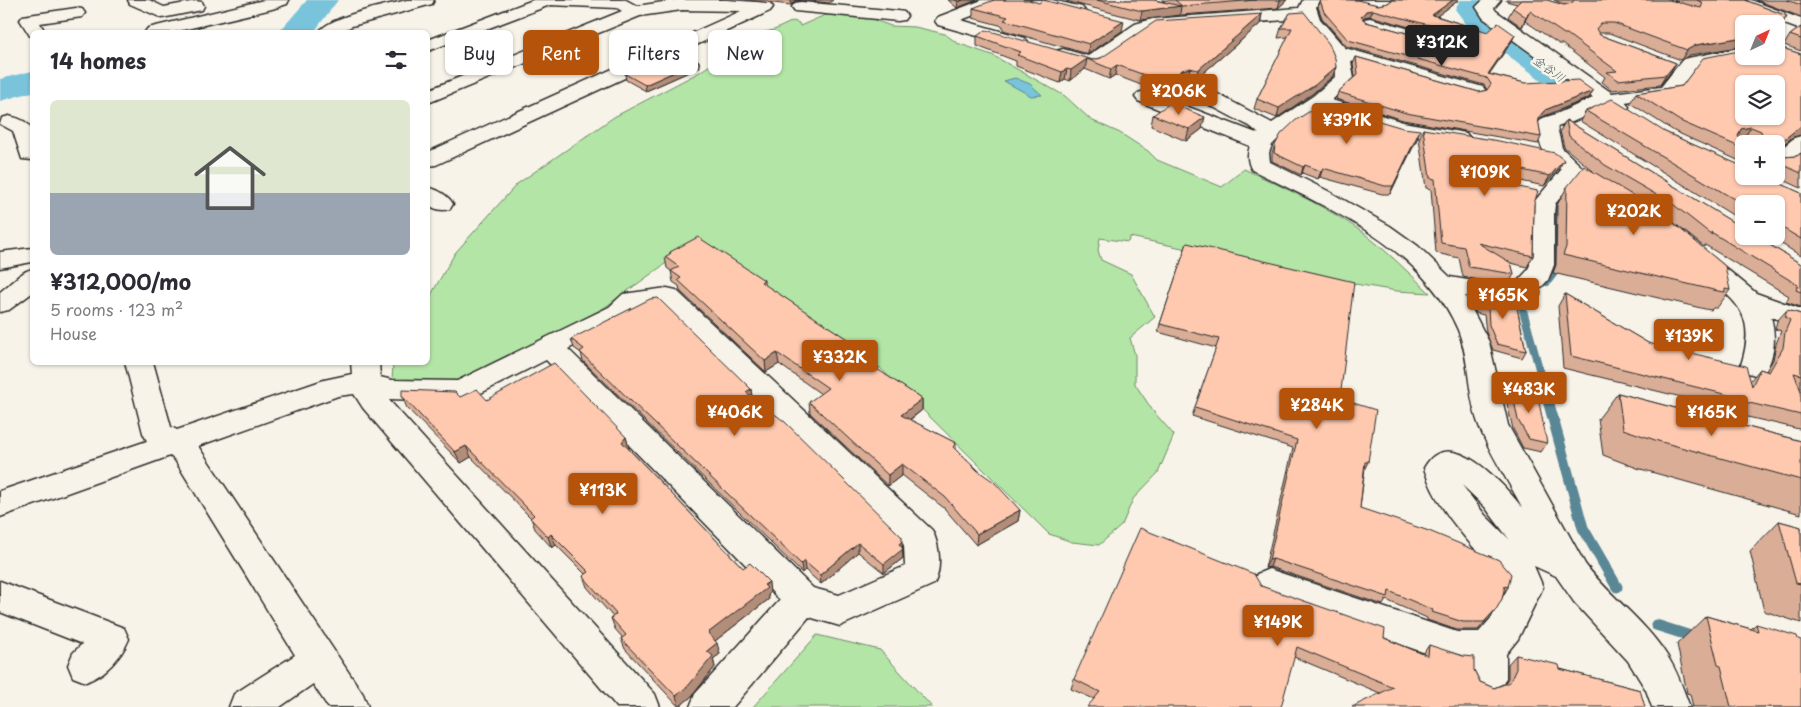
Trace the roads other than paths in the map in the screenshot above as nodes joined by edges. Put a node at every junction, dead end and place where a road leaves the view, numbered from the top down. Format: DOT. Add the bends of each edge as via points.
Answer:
graph roads {
  1 [pos="136,0"];
  2 [pos="226,0"];
  3 [pos="281,0"];
  4 [pos="426,0"];
  5 [pos="649,0"];
  6 [pos="997,0"];
  7 [pos="1032,0"];
  8 [pos="1360,0"];
  9 [pos="1386,0"];
  10 [pos="1493,0"];
  11 [pos="1736,0"];
  12 [pos="543,1"];
  13 [pos="805,4"];
  14 [pos="1298,4"];
  15 [pos="1766,6"];
  16 [pos="764,7"];
  17 [pos="630,8"];
  18 [pos="76,13"];
  19 [pos="898,16"];
  20 [pos="1096,16"];
  21 [pos="30,21"];
  22 [pos="1143,22"];
  23 [pos="1370,23"];
  24 [pos="1122,24"];
  25 [pos="1793,28"];
  26 [pos="162,30"];
  27 [pos="341,30"];
  28 [pos="430,45"];
  29 [pos="1427,50"];
  30 [pos="1339,52"];
  31 [pos="1735,54"];
  32 [pos="1666,62"];
  33 [pos="1684,69"];
  34 [pos="1188,86"];
  35 [pos="1476,91"];
  36 [pos="430,96"];
  37 [pos="1145,97"];
  38 [pos="1600,102"];
  39 [pos="1314,104"];
  40 [pos="30,111"];
  41 [pos="1636,119"];
  42 [pos="1561,120"];
  43 [pos="4,124"];
  44 [pos="1586,135"];
  45 [pos="1267,138"];
  46 [pos="1480,140"];
  47 [pos="1801,142"];
  48 [pos="1533,151"];
  49 [pos="30,154"];
  50 [pos="1785,155"];
  51 [pos="430,159"];
  52 [pos="1785,163"];
  53 [pos="1573,169"];
  54 [pos="1801,169"];
  55 [pos="1523,190"];
  56 [pos="1549,196"];
  57 [pos="1684,246"];
  58 [pos="30,255"];
  59 [pos="0,260"];
  60 [pos="30,279"];
  61 [pos="1444,284"];
  62 [pos="1747,299"];
  63 [pos="0,304"];
  64 [pos="1801,319"];
  65 [pos="549,347"];
  66 [pos="140,365"];
  67 [pos="1755,365"];
  68 [pos="365,373"];
  69 [pos="171,443"];
  70 [pos="0,504"];
  71 [pos="1568,566"];
  72 [pos="1269,584"];
  73 [pos="0,596"];
  74 [pos="802,600"];
  75 [pos="318,660"];
  76 [pos="86,665"];
  77 [pos="248,707"];
  78 [pos="349,707"];
  79 [pos="641,707"];
  80 [pos="709,707"];
  81 [pos="1671,707"];
  1 -- 2 [label="street" via="162,13"];
  3 -- 26 [label="street"];
  4 -- 27 [label="street"];
  5 -- 17 [label="street"];
  6 -- 22 [label="street" via="944,21 1091,63"];
  7 -- 20 [label="street"];
  8 -- 9 [label="street" via="1379,5"];
  10 -- 38 [label="street" via="1485,7 1489,14"];
  11 -- 15 [label="street"];
  12 -- 17 [label="street" via="617,3"];
  12 -- 28 [label="street"];
  13 -- 16 [label="street"];
  13 -- 19 [label="street"];
  14 -- 22 [label="street" via="1214,10"];
  14 -- 22 [label="street" via="1152,24"];
  14 -- 30 [label="street"];
  15 -- 25 [label="street"];
  16 -- 17 [label="street" via="681,4"];
  16 -- 51 [label="street"];
  17 -- 36 [label="street"];
  18 -- 21 [label="street"];
  22 -- 24 [label="street"];
  23 -- 29 [label="street"];
  29 -- 30 [label="street"];
  29 -- 35 [label="street"];
  30 -- 39 [label="street" via="1344,79"];
  31 -- 33 [label="street" via="1690,63"];
  32 -- 33 [label="street"];
  33 -- 38 [label="street" via="1668,91"];
  34 -- 45 [label="street" via="1258,123"];
  37 -- 45 [label="street"];
  38 -- 41 [label="street"];
  38 -- 42 [label="street"];
  39 -- 45 [label="street"];
  39 -- 46 [label="street" via="1328,105 1400,128"];
  40 -- 43 [label="street"];
  42 -- 44 [label="street"];
  42 -- 53 [label="street" via="1551,120 1546,126 1550,147"];
  43 -- 49 [label="street" via="22,128"];
  45 -- 61 [label="street" via="1258,153 1260,165 1376,227 1425,264"];
  47 -- 50 [label="street"];
  48 -- 53 [label="street"];
  52 -- 54 [label="street"];
  53 -- 56 [label="street"];
  55 -- 56 [label="street"];
  56 -- 61 [label="street" via="1542,214 1540,274 1525,289 1506,295"];
  57 -- 62 [label="street"];
  58 -- 59 [label="street"];
  60 -- 63 [label="street"];
  61 -- 71 [label="street" via="1472,330 1482,364 1486,408 1493,426"];
  62 -- 64 [label="street"];
  62 -- 67 [label="street" via="1761,326 1761,346"];
  65 -- 68 [label="street" via="461,391 392,390"];
  65 -- 74 [label="street"];
  65 -- 74 [label="street" via="618,313 632,300 667,296 920,540 922,574 840,611"];
  66 -- 69 [label="street" via="158,433"];
  68 -- 69 [label="street" via="349,384"];
  68 -- 79 [label="street" via="366,393 372,401"];
  69 -- 70 [label="street"];
  69 -- 75 [label="street" via="186,452"];
  71 -- 72 [label="street" via="1539,553 1496,498 1466,470 1447,462 1439,468 1452,496 1524,581 1524,592 1488,664 1457,648"];
  71 -- 81 [label="street" via="1608,616 1652,661 1666,687"];
  73 -- 76 [label="street" via="111,639"];
  74 -- 80 [label="street"];
  75 -- 77 [label="street"];
  75 -- 78 [label="street"];
}
